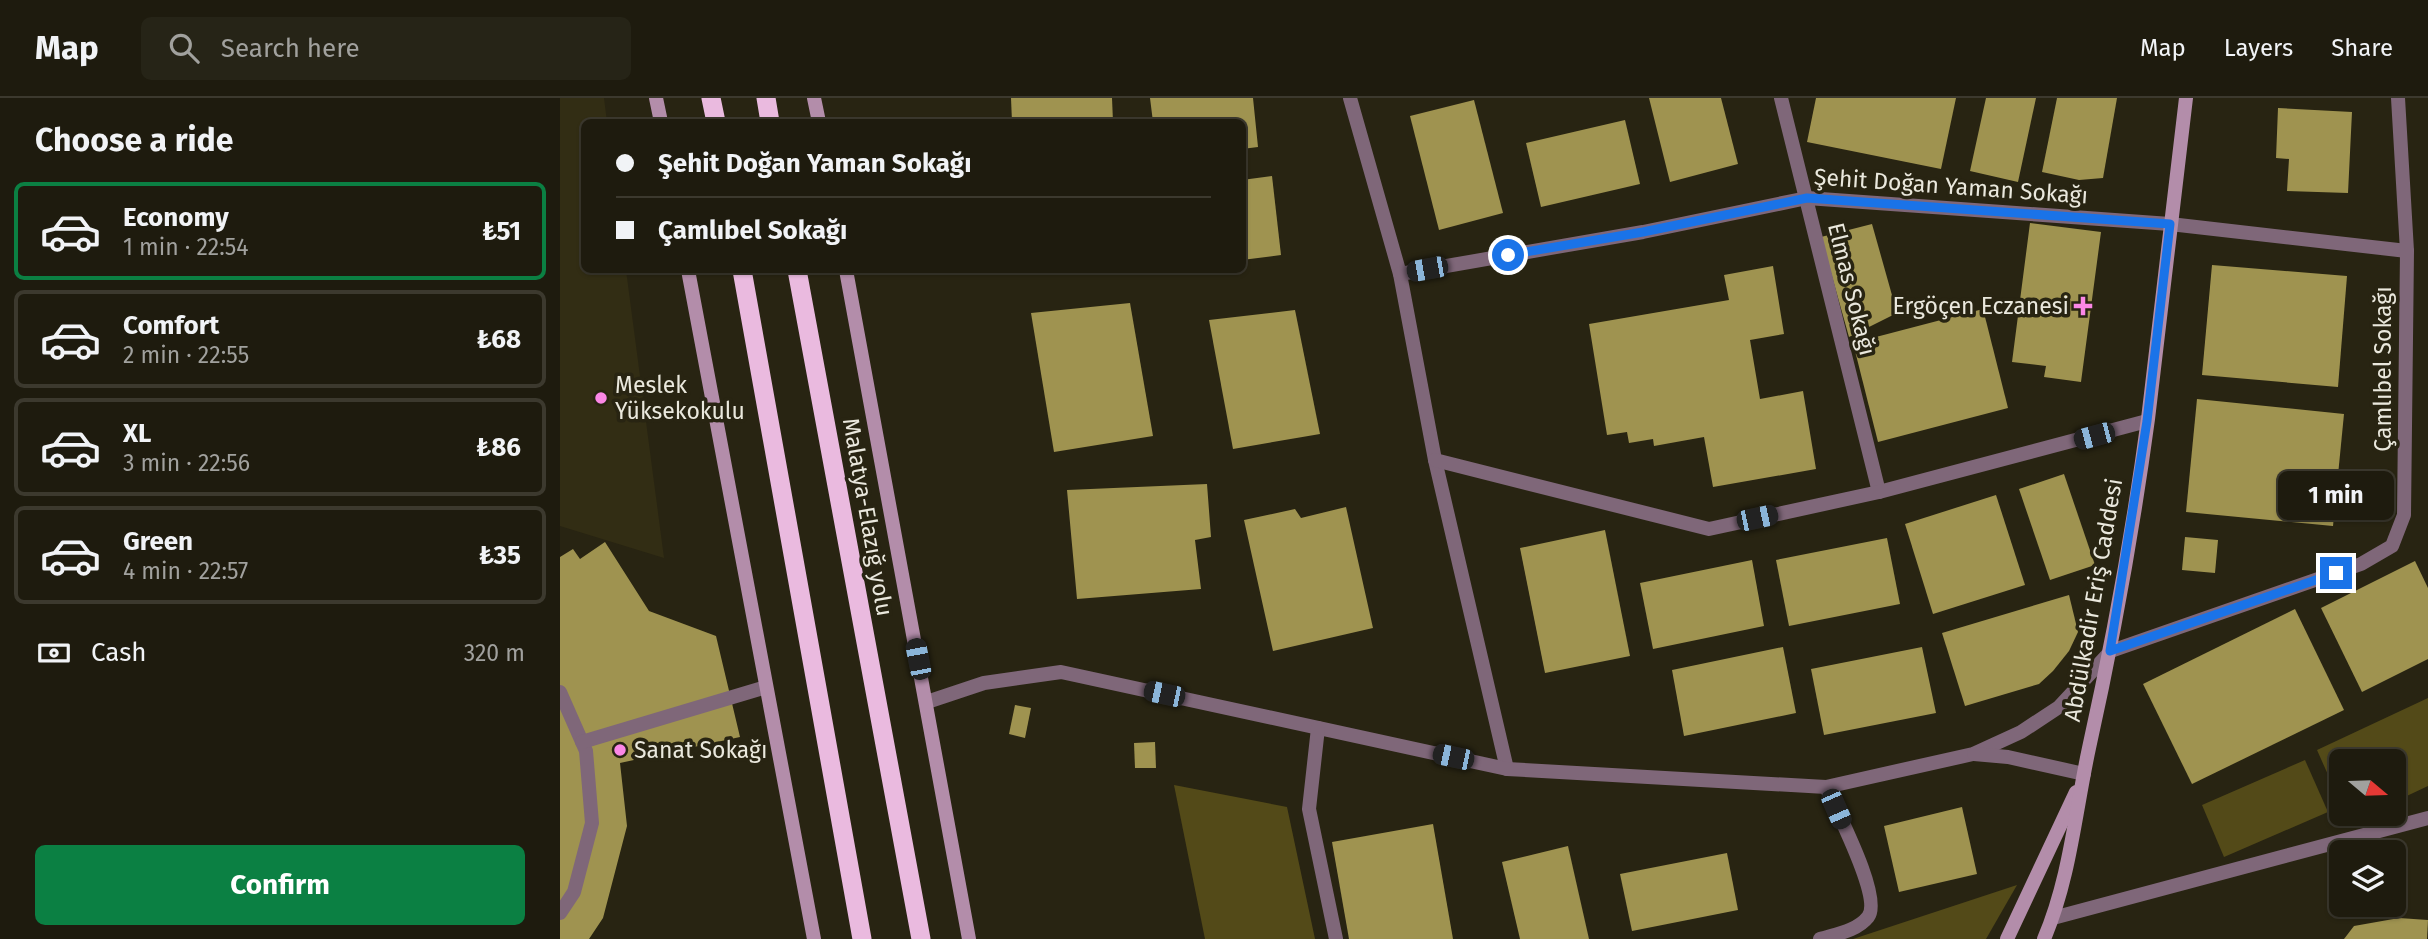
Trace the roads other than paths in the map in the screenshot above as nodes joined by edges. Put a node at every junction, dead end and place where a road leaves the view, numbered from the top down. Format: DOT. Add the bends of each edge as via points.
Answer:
graph roads {
  1 [pos="656,98"];
  2 [pos="711,98"];
  3 [pos="766,98"];
  4 [pos="814,98"];
  5 [pos="1350,98"];
  6 [pos="1781,98"];
  7 [pos="2186,98"];
  8 [pos="2398,98"];
  9 [pos="660,119"];
  10 [pos="715,119"];
  11 [pos="770,119"];
  12 [pos="818,119"];
  13 [pos="1807,198"];
  14 [pos="2170,224"];
  15 [pos="2406,251"];
  16 [pos="689,273"];
  17 [pos="743,273"];
  18 [pos="798,273"];
  19 [pos="847,273"];
  20 [pos="1400,274"];
  21 [pos="2147,421"];
  22 [pos="1434,460"];
  23 [pos="1879,492"];
  24 [pos="2110,651"];
  25 [pos="766,687"];
  26 [pos="560,692"];
  27 [pos="927,702"];
  28 [pos="1318,728"];
  29 [pos="582,742"];
  30 [pos="1973,754"];
  31 [pos="1507,769"];
  32 [pos="2084,774"];
  33 [pos="1826,787"];
  34 [pos="2428,818"];
  35 [pos="560,913"];
  36 [pos="2053,918"];
  37 [pos="814,939"];
  38 [pos="862,939"];
  39 [pos="921,939"];
  40 [pos="969,939"];
  41 [pos="1336,939"];
  42 [pos="1820,939"];
  43 [pos="2007,939"];
  44 [pos="2044,939"];
  1 -- 9 [label="main road"];
  2 -- 10 [label="highway"];
  3 -- 11 [label="highway"];
  4 -- 12 [label="main road"];
  5 -- 20 [label="street"];
  6 -- 13 [label="street, Elmas Sokağı"];
  7 -- 14 [label="main road, Abdülkadir Eriş Caddesi"];
  8 -- 15 [label="street, Çamlıbel Sokağı"];
  13 -- 14 [label="street, Şehit Doğan Yaman Sokağı"];
  13 -- 20 [label="street, Şehit Doğan Yaman Sokağı"];
  13 -- 23 [label="street, Elmas Sokağı"];
  14 -- 15 [label="street, Şehit Doğan Yaman Sokağı"];
  14 -- 21 [label="main road, Abdülkadir Eriş Caddesi"];
  15 -- 24 [label="street, Çamlıbel Sokağı" via="2404,515 2392,546 2361,565"];
  16 -- 25 [label="main road"];
  17 -- 38 [label="highway"];
  18 -- 39 [label="highway, Malatya-Elazığ yolu"];
  19 -- 27 [label="main road"];
  20 -- 22 [label="street"];
  21 -- 23 [label="street"];
  21 -- 24 [label="main road, Abdülkadir Eriş Caddesi"];
  22 -- 23 [label="street" via="1709,529"];
  22 -- 31 [label="street"];
  24 -- 30 [label="street" via="2059,708"];
  24 -- 32 [label="main road, Abdülkadir Eriş Caddesi"];
  25 -- 29 [label="street"];
  25 -- 37 [label="main road"];
  26 -- 29 [label="street"];
  27 -- 28 [label="street" via="984,683 1061,672"];
  27 -- 40 [label="main road"];
  28 -- 31 [label="street"];
  28 -- 41 [label="street" via="1309,809"];
  29 -- 35 [label="street" via="592,822 574,892"];
  30 -- 32 [label="street"];
  30 -- 33 [label="street"];
  31 -- 33 [label="street"];
  32 -- 36 [label="main road, Abdülkadir Eriş Caddesi" via="2072,849"];
  32 -- 43 [label="main road"];
  33 -- 42 [label="street" via="1873,901 1870,916 1856,928"];
  34 -- 36 [label="street"];
  36 -- 44 [label="main road, Abdülkadir Eriş Caddesi"];
}
